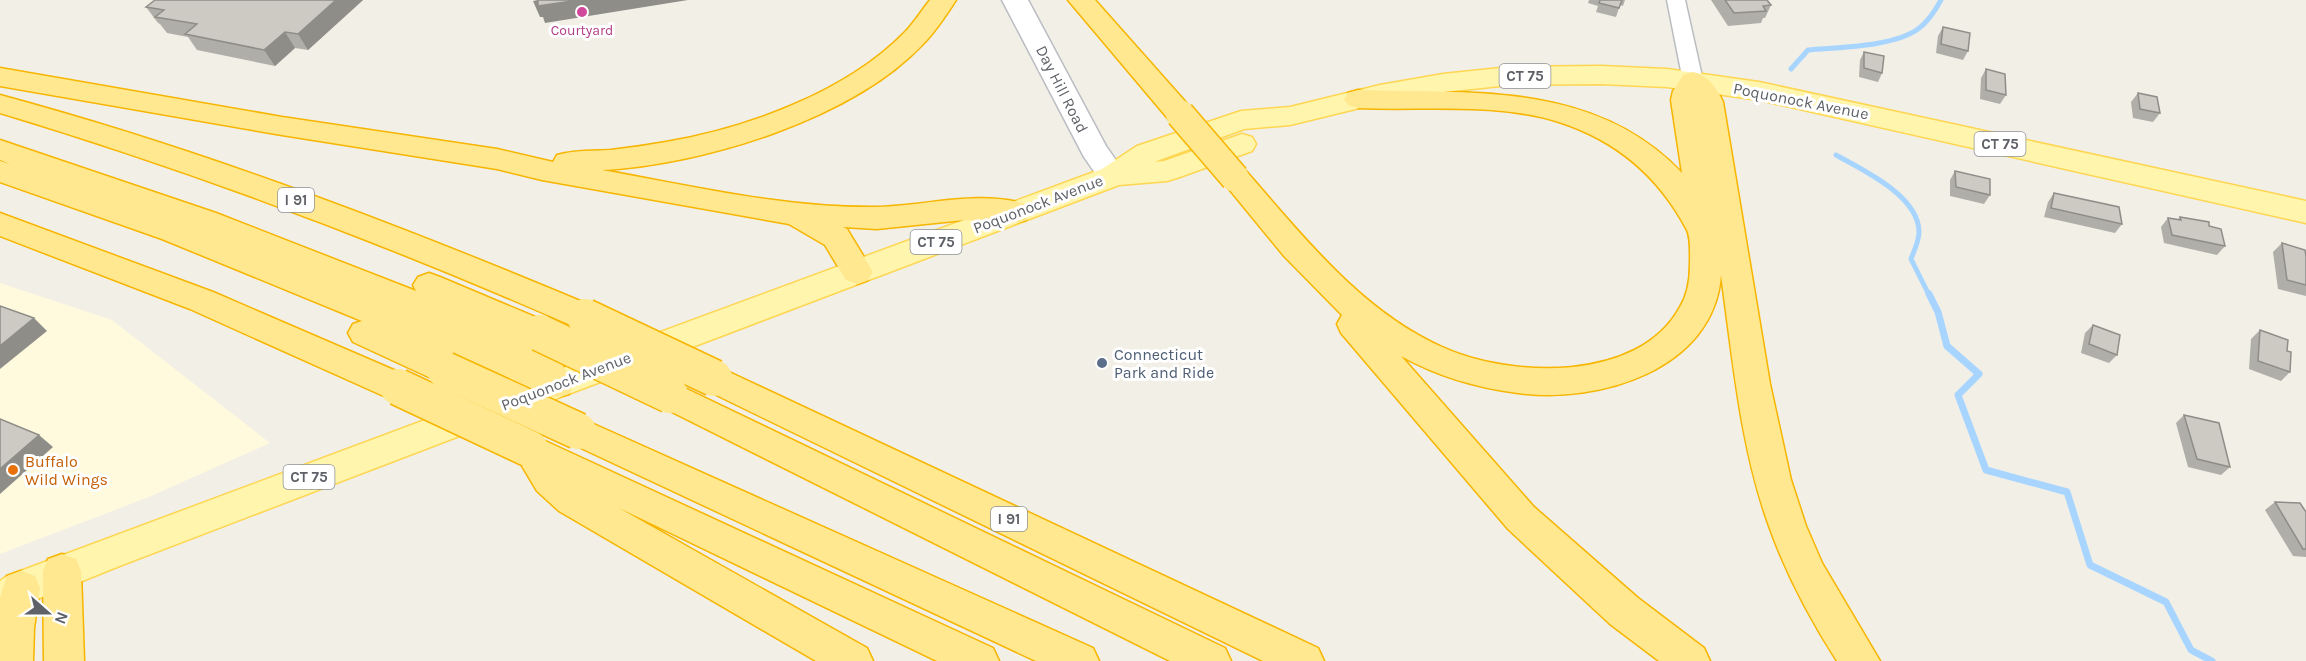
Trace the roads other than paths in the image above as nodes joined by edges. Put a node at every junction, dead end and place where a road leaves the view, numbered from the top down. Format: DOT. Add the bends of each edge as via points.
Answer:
graph roads {
  1 [pos="943,0"];
  2 [pos="1015,0"];
  3 [pos="1081,0"];
  4 [pos="1676,0"];
  5 [pos="0,77"];
  6 [pos="1693,81"];
  7 [pos="1358,99"];
  8 [pos="0,104"];
  9 [pos="0,131"];
  10 [pos="0,150"];
  11 [pos="497,159"];
  12 [pos="0,171"];
  13 [pos="1112,176"];
  14 [pos="0,191"];
  15 [pos="1015,212"];
  16 [pos="2306,212"];
  17 [pos="788,213"];
  18 [pos="0,224"];
  19 [pos="1704,246"];
  20 [pos="857,272"];
  21 [pos="1316,272"];
  22 [pos="557,384"];
  23 [pos="530,449"];
  24 [pos="62,571"];
  25 [pos="7,592"];
  26 [pos="13,661"];
  27 [pos="64,661"];
  28 [pos="853,661"];
  29 [pos="979,661"];
  30 [pos="1079,661"];
  31 [pos="1211,661"];
  32 [pos="1304,661"];
  33 [pos="1690,661"];
  34 [pos="1860,661"];
  1 -- 11 [label="highway" via="919,32 882,64 832,97 784,119 711,142 640,155 582,162"];
  2 -- 13 [label="main road, Day Hill Road" via="1094,150"];
  3 -- 21 [label="highway, bridge"];
  4 -- 6 [label="street"];
  5 -- 11 [label="highway"];
  6 -- 7 [label="main road, Poquonock Avenue / CT 75" via="1601,75 1510,76 1443,83"];
  6 -- 16 [label="main road, Poquonock Avenue / CT 75" via="1804,99"];
  6 -- 19 [label="highway" via="1685,100"];
  6 -- 34 [label="highway" via="1709,102 1754,393 1778,502 1813,588"];
  7 -- 13 [label="main road, Poquonock Avenue / CT 75" via="1290,116 1257,138 1167,171"];
  7 -- 19 [label="highway" via="1499,101 1532,105 1581,119 1628,143 1668,176 1690,206"];
  8 -- 32 [label="highway, I 91, bridge" via="110,136 300,201 585,317"];
  9 -- 31 [label="highway, bridge" via="248,213 540,333"];
  10 -- 22 [label="highway" via="230,230 440,314 538,360"];
  11 -- 17 [label="highway"];
  12 -- 22 [label="highway" via="255,263 516,378"];
  13 -- 15 [label="main road, Poquonock Avenue / CT 75"];
  14 -- 30 [label="highway, bridge" via="296,302"];
  15 -- 17 [label="highway" via="964,209 877,218"];
  15 -- 20 [label="main road, Poquonock Avenue / CT 75"];
  17 -- 20 [label="highway" via="836,237"];
  18 -- 23 [label="highway, bridge" via="232,311"];
  19 -- 21 [label="highway" via="1706,271 1701,295 1692,317 1672,339 1631,366 1560,381 1494,377 1434,360 1377,327"];
  20 -- 22 [label="main road, Poquonock Avenue / CT 75"];
  21 -- 33 [label="highway" via="1340,308 1521,518 1616,604"];
  22 -- 24 [label="main road, Poquonock Avenue / CT 75"];
  23 -- 28 [label="highway" via="550,480 572,500"];
  23 -- 29 [label="highway"];
  24 -- 25 [label="main road, Poquonock Avenue / CT 75"];
  24 -- 27 [label="highway"];
  25 -- 26 [label="highway" via="14,628"];
}
